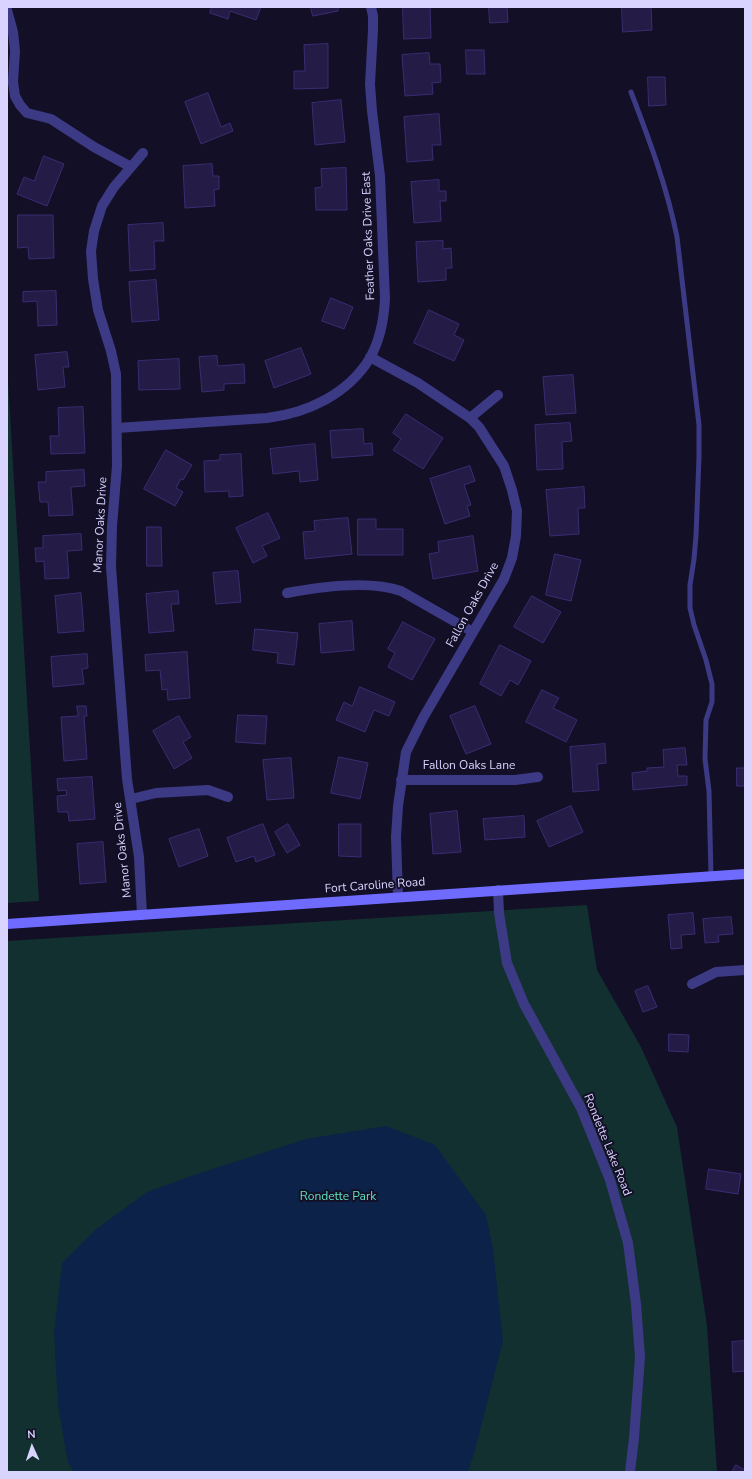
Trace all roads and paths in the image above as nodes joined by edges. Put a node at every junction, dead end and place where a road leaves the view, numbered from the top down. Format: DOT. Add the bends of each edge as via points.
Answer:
graph roads {
  1 [pos="371,7"];
  2 [pos="7,10"];
  3 [pos="631,92"];
  4 [pos="143,153"];
  5 [pos="131,167"];
  6 [pos="370,357"];
  7 [pos="498,395"];
  8 [pos="470,418"];
  9 [pos="117,428"];
  10 [pos="288,593"];
  11 [pos="473,632"];
  12 [pos="538,777"];
  13 [pos="401,780"];
  14 [pos="228,797"];
  15 [pos="131,799"];
  16 [pos="745,874"];
  17 [pos="711,876"];
  18 [pos="498,890"];
  19 [pos="398,897"];
  20 [pos="142,915"];
  21 [pos="7,924"];
  22 [pos="745,970"];
  23 [pos="692,984"];
  24 [pos="630,1472"];
  1 -- 6 [label="street, Feather Oaks Drive East" via="373,30 370,84 380,176 385,299 379,334"];
  2 -- 5 [label="street" via="15,51 15,96 20,105 27,113 50,119"];
  3 -- 17 [label="lane" via="655,156 677,237 700,425 696,536 690,608 712,684 712,702 706,720 705,759 709,791"];
  4 -- 5 [label="street, Manor Oaks Drive"];
  5 -- 9 [label="street, Manor Oaks Drive" via="102,206 94,230 91,251 98,310 116,374"];
  6 -- 8 [label="street, Fallon Oaks Drive" via="418,383"];
  6 -- 9 [label="street, Feather Oaks Drive East" via="344,387 330,397 286,416"];
  7 -- 8 [label="street"];
  8 -- 11 [label="street, Fallon Oaks Drive" via="479,427 504,466 516,511 516,536 512,558 504,580"];
  9 -- 15 [label="street, Manor Oaks Drive" via="111,567 127,779"];
  10 -- 11 [label="street" via="316,588 374,585 390,587 401,590"];
  11 -- 13 [label="street, Fallon Oaks Drive" via="414,734 406,752"];
  12 -- 13 [label="street, Fallon Oaks Lane" via="515,780"];
  13 -- 19 [label="street, Fallon Oaks Drive" via="396,837"];
  14 -- 15 [label="street" via="208,790 156,793"];
  15 -- 20 [label="street, Manor Oaks Drive" via="139,857"];
  16 -- 17 [label="street, Fort Caroline Road"];
  17 -- 18 [label="street, Fort Caroline Road"];
  18 -- 19 [label="street, Fort Caroline Road"];
  18 -- 24 [label="street, Rondette Lake Road" via="507,963 524,1004 581,1108 610,1180 628,1243 640,1357"];
  19 -- 20 [label="street, Fort Caroline Road"];
  20 -- 21 [label="street, Fort Caroline Road"];
  22 -- 23 [label="street" via="716,972"];
}
